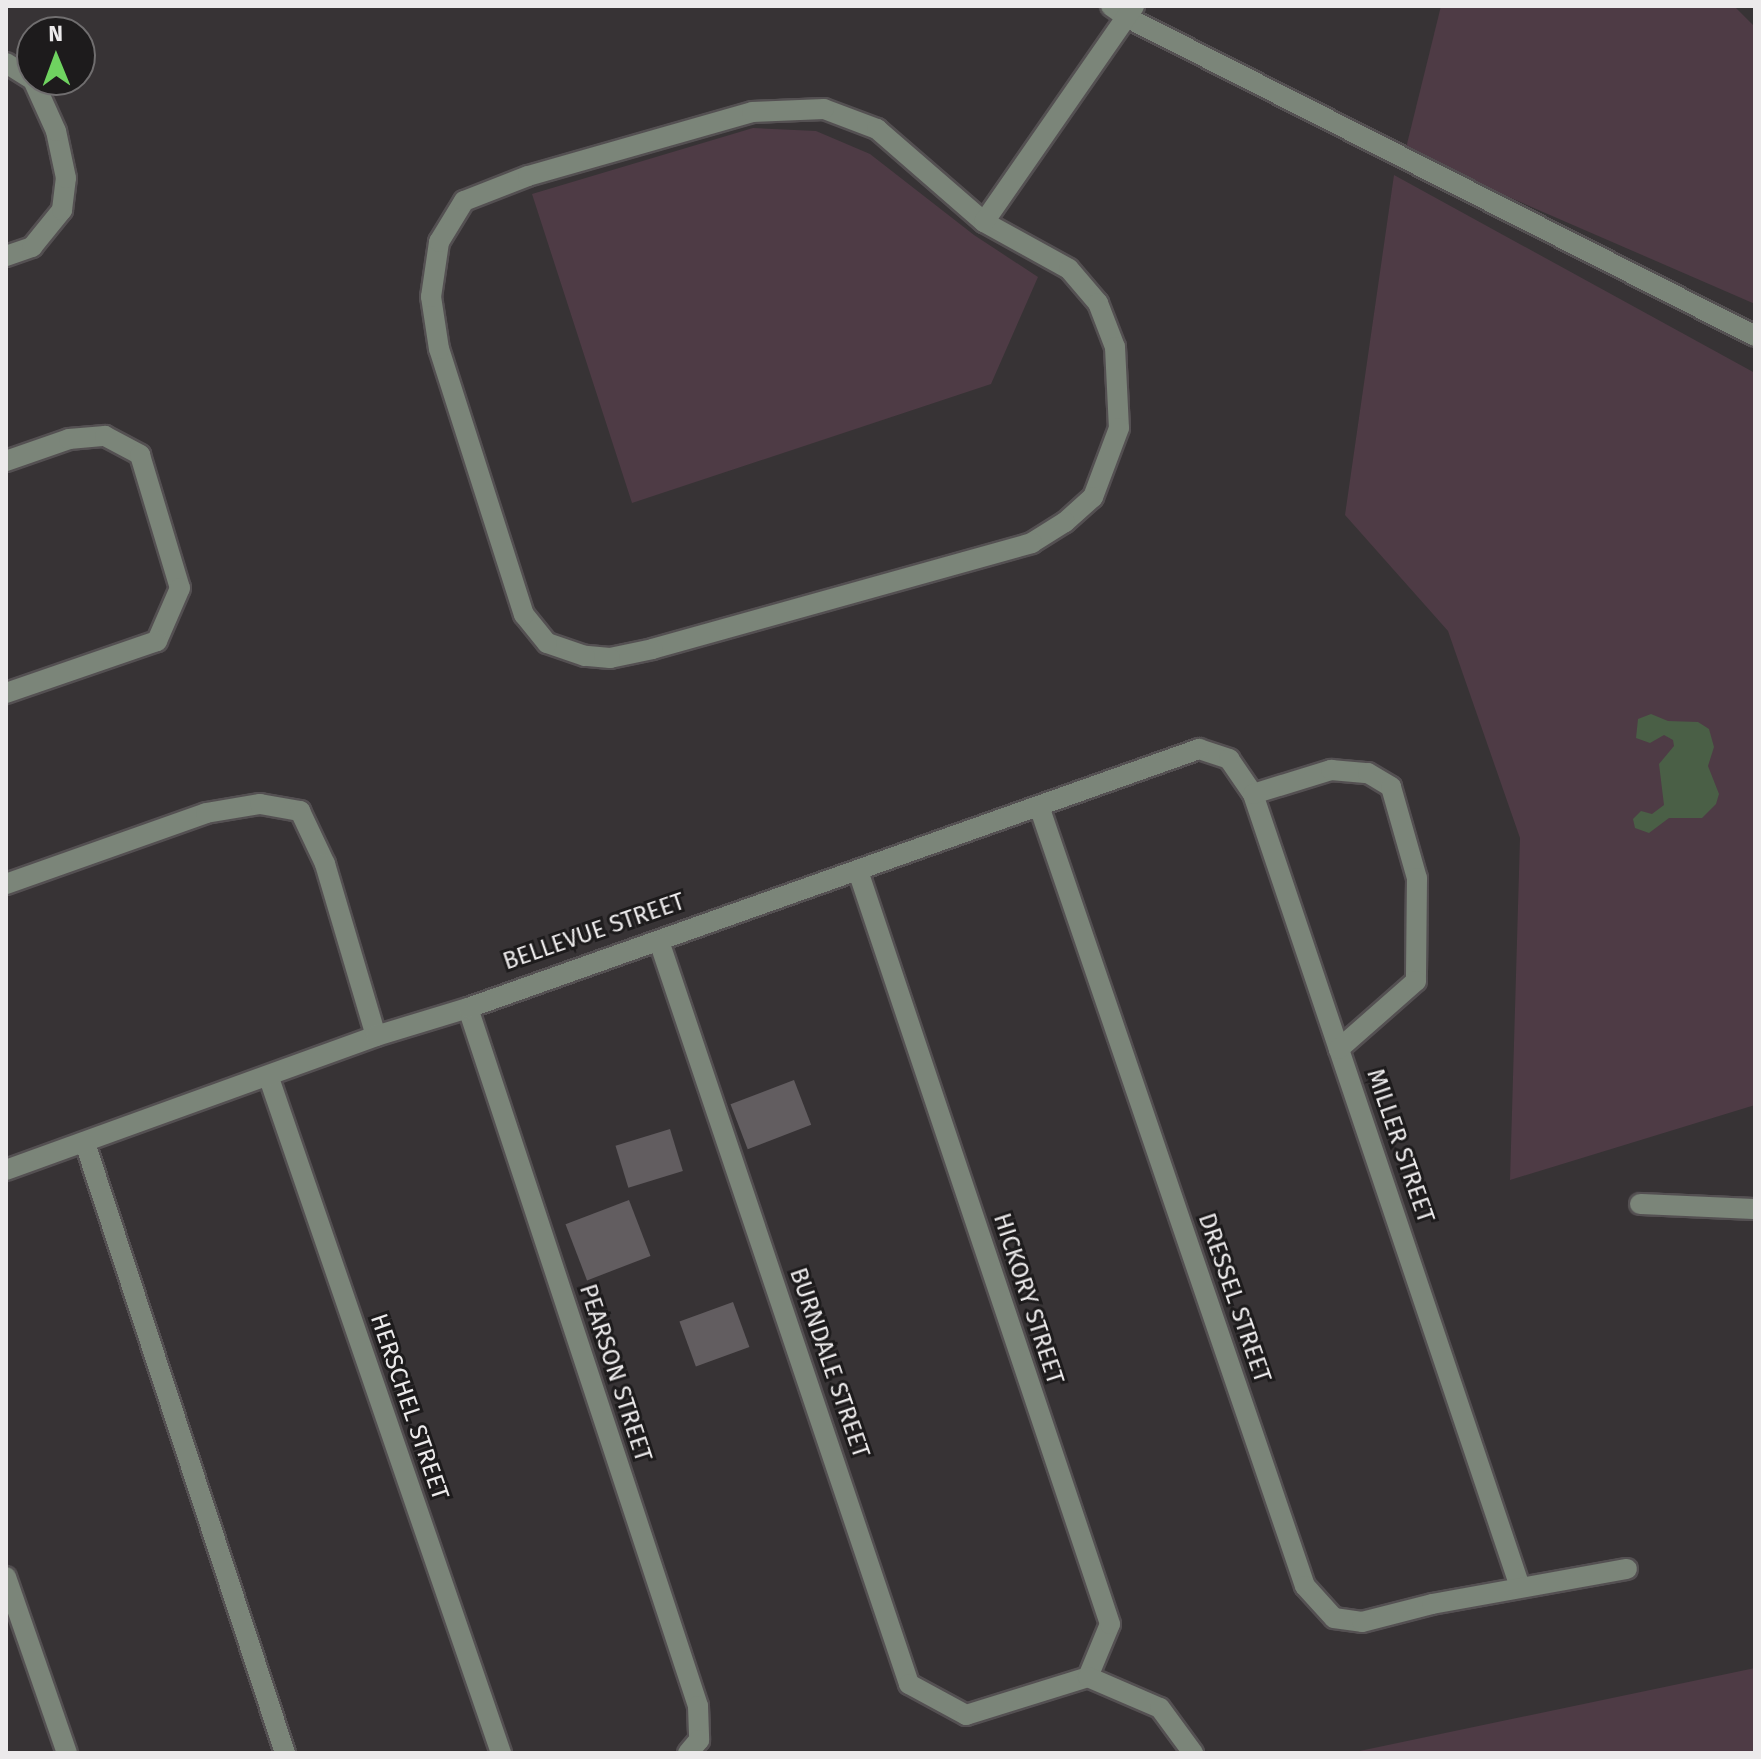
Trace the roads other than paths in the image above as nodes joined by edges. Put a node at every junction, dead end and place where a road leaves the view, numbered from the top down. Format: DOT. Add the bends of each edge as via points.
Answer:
graph roads {
  1 [pos="1124,10"];
  2 [pos="40,96"];
  3 [pos="984,222"];
  4 [pos="6,256"];
  5 [pos="1755,336"];
  6 [pos="6,461"];
  7 [pos="6,693"];
  8 [pos="1199,749"];
  9 [pos="1253,794"];
  10 [pos="1039,806"];
  11 [pos="858,871"];
  12 [pos="6,884"];
  13 [pos="659,941"];
  14 [pos="468,1008"];
  15 [pos="376,1036"];
  16 [pos="1339,1049"];
  17 [pos="269,1078"];
  18 [pos="85,1143"];
  19 [pos="6,1168"];
  20 [pos="1640,1204"];
  21 [pos="1755,1209"];
  22 [pos="1627,1569"];
  23 [pos="6,1577"];
  24 [pos="1520,1587"];
  25 [pos="1088,1677"];
  26 [pos="67,1753"];
  27 [pos="285,1753"];
  28 [pos="501,1753"];
  29 [pos="688,1753"];
  30 [pos="1193,1753"];
  1 -- 3 [label="street"];
  1 -- 5 [label="street"];
  2 -- 4 [label="street" via="56,131 66,178 62,210 32,247"];
  3 -- 3 [label="street" via="877,129 824,109 752,112 528,176 464,201 439,242 431,297 439,349 524,615 547,643 610,658 653,649 1032,543 1093,497 1119,428 1115,347 1098,303 1069,269"];
  6 -- 7 [label="street" via="69,439 105,436 140,455 180,588 157,641"];
  8 -- 9 [label="street, MILLER STREET" via="1229,759"];
  8 -- 10 [label="street"];
  8 -- 15 [label="street, BELLEVUE STREET"];
  9 -- 16 [label="street, MILLER STREET"];
  9 -- 16 [label="street" via="1331,770 1368,773 1391,787 1417,878 1416,981"];
  10 -- 11 [label="street"];
  10 -- 24 [label="street, DRESSEL STREET" via="1305,1586 1334,1618 1362,1622"];
  11 -- 13 [label="street"];
  11 -- 25 [label="street, HICKORY STREET" via="1110,1624"];
  12 -- 15 [label="street" via="206,813 260,804 300,811 325,864"];
  13 -- 14 [label="street"];
  13 -- 25 [label="street, BURNDALE STREET" via="909,1684 966,1715"];
  14 -- 15 [label="street"];
  14 -- 29 [label="street, PEARSON STREET" via="698,1706 699,1740"];
  15 -- 17 [label="street"];
  15 -- 19 [label="street, BELLEVUE STREET"];
  16 -- 24 [label="street, MILLER STREET"];
  17 -- 18 [label="street"];
  17 -- 28 [label="street, HERSCHEL STREET"];
  18 -- 19 [label="street"];
  18 -- 27 [label="street"];
  20 -- 21 [label="street"];
  22 -- 24 [label="street, DRESSEL STREET"];
  23 -- 26 [label="street"];
  25 -- 30 [label="street" via="1160,1708"];
}
